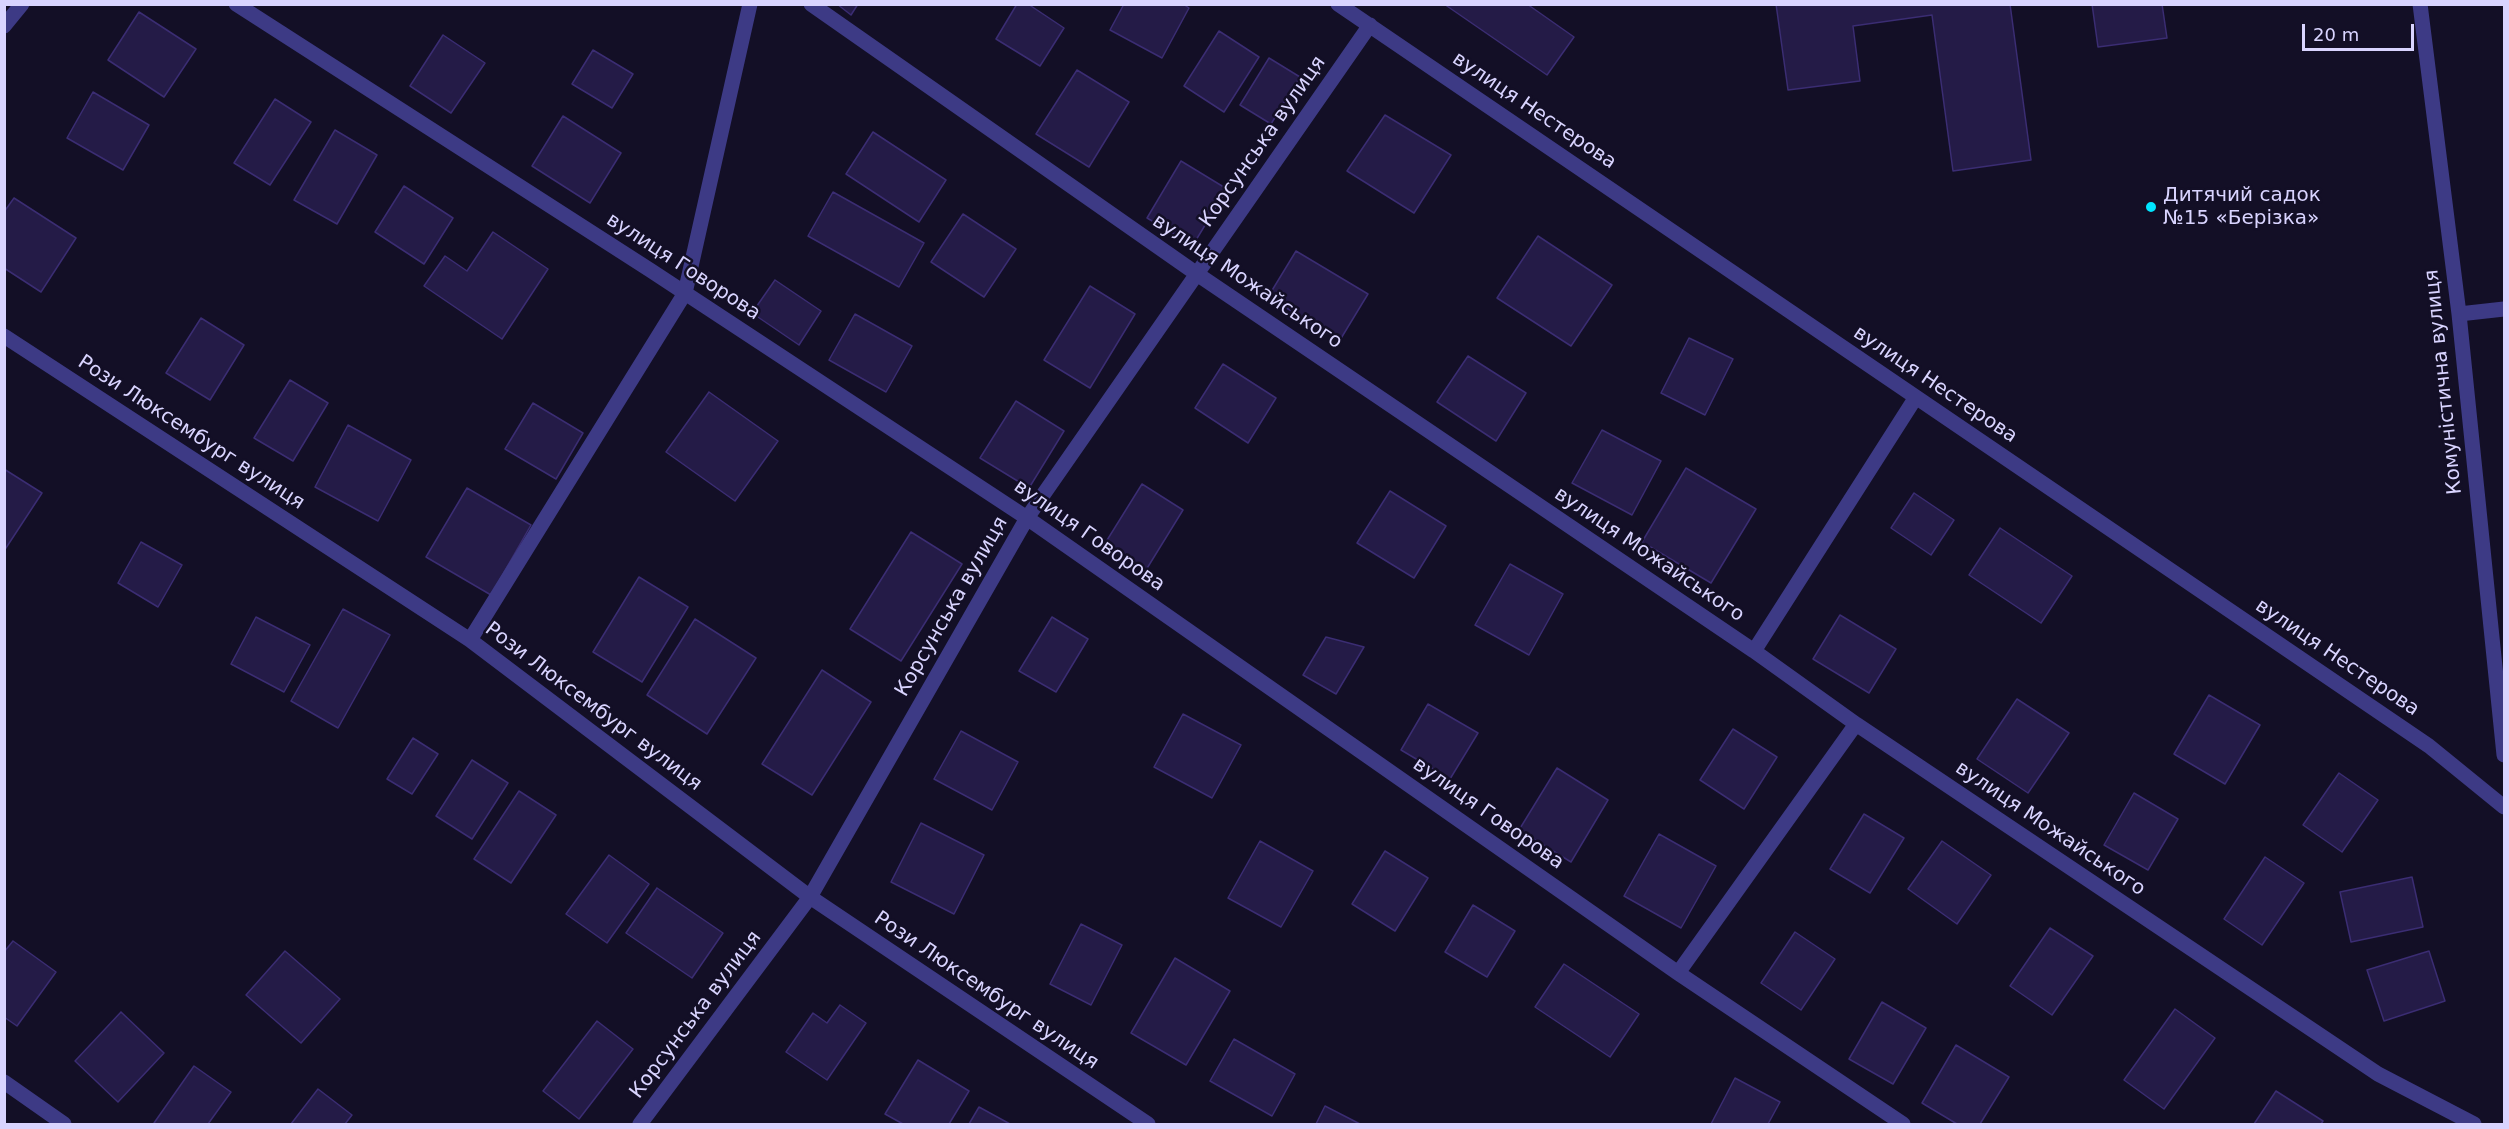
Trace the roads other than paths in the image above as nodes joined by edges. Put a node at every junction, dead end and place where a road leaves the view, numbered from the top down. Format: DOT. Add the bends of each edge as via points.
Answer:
graph roads {
  1 [pos="21,4"];
  2 [pos="236,4"];
  3 [pos="750,4"];
  4 [pos="811,4"];
  5 [pos="1338,4"];
  6 [pos="2420,4"];
  7 [pos="1370,25"];
  8 [pos="4,26"];
  9 [pos="1197,274"];
  10 [pos="685,293"];
  11 [pos="2505,309"];
  12 [pos="2459,314"];
  13 [pos="4,336"];
  14 [pos="1916,397"];
  15 [pos="1028,518"];
  16 [pos="470,640"];
  17 [pos="1754,651"];
  18 [pos="1856,724"];
  19 [pos="2505,755"];
  20 [pos="2505,807"];
  21 [pos="810,897"];
  22 [pos="1678,973"];
  23 [pos="4,1082"];
  24 [pos="64,1125"];
  25 [pos="640,1125"];
  26 [pos="1148,1125"];
  27 [pos="1903,1125"];
  28 [pos="2474,1125"];
  1 -- 8 [label="street"];
  2 -- 10 [label="street, вулиця Говорова"];
  3 -- 10 [label="street"];
  4 -- 9 [label="street, вулиця Можайського"];
  5 -- 7 [label="street, вулиця Нестерова"];
  6 -- 12 [label="street, Комуністична вулиця"];
  7 -- 9 [label="street, Корсунська вулиця"];
  7 -- 14 [label="street, вулиця Нестерова"];
  9 -- 15 [label="street, Корсунська вулиця"];
  9 -- 17 [label="street, вулиця Можайського"];
  10 -- 15 [label="street, вулиця Говорова"];
  10 -- 16 [label="street"];
  11 -- 12 [label="street"];
  12 -- 19 [label="street, Комуністична вулиця"];
  13 -- 16 [label="street, Рози Люксембург вулиця"];
  14 -- 17 [label="street"];
  14 -- 20 [label="street, вулиця Нестерова" via="2429,746"];
  15 -- 21 [label="street, Корсунська вулиця"];
  15 -- 22 [label="street, вулиця Говорова"];
  16 -- 21 [label="street, Рози Люксембург вулиця"];
  17 -- 18 [label="street, вулиця Можайського"];
  18 -- 22 [label="street"];
  18 -- 28 [label="street, вулиця Можайського" via="2378,1074"];
  21 -- 25 [label="street, Корсунська вулиця"];
  21 -- 26 [label="street, Рози Люксембург вулиця"];
  22 -- 27 [label="street, вулиця Говорова"];
  23 -- 24 [label="street"];
}
